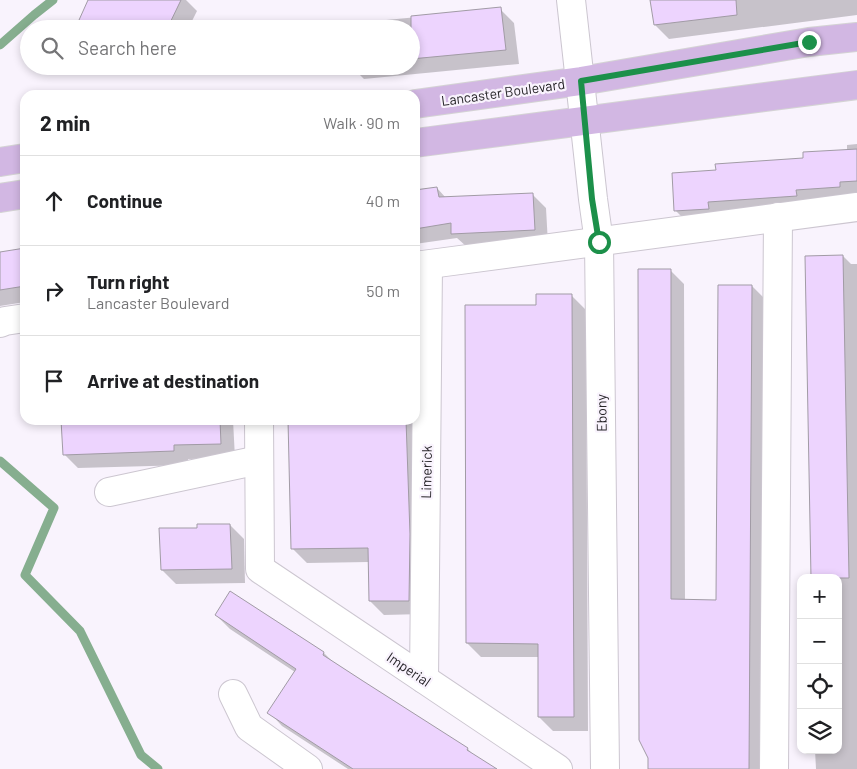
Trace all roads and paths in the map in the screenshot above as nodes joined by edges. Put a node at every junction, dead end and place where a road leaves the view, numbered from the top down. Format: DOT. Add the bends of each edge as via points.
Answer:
graph roads {
  1 [pos="572,2"];
  2 [pos="857,37"];
  3 [pos="581,81"];
  4 [pos="857,85"];
  5 [pos="420,103"];
  6 [pos="585,122"];
  7 [pos="420,142"];
  8 [pos="20,159"];
  9 [pos="0,162"];
  10 [pos="20,195"];
  11 [pos="0,198"];
  12 [pos="857,207"];
  13 [pos="778,217"];
  14 [pos="599,242"];
  15 [pos="421,266"];
  16 [pos="20,319"];
  17 [pos="0,324"];
  18 [pos="259,425"];
  19 [pos="259,460"];
  20 [pos="109,492"];
  21 [pos="424,679"];
  22 [pos="233,694"];
  23 [pos="308,769"];
  24 [pos="558,769"];
  25 [pos="605,769"];
  26 [pos="774,769"];
  1 -- 3 [label="street, Ebony"];
  2 -- 3 [label="main road, Lancaster Boulevard" via="809,42"];
  3 -- 5 [label="main road, Lancaster Boulevard"];
  3 -- 6 [label="street, Ebony"];
  4 -- 6 [label="main road"];
  6 -- 7 [label="main road"];
  6 -- 14 [label="street, Ebony"];
  8 -- 9 [label="main road"];
  10 -- 11 [label="main road"];
  12 -- 13 [label="street"];
  13 -- 14 [label="street"];
  13 -- 26 [label="street"];
  14 -- 15 [label="street"];
  14 -- 25 [label="street, Ebony"];
  15 -- 21 [label="street, Limerick"];
  16 -- 17 [label="street"];
  18 -- 19 [label="street"];
  19 -- 20 [label="street"];
  19 -- 21 [label="street, Imperial" via="260,569"];
  21 -- 24 [label="street, Imperial"];
  22 -- 23 [label="street" via="249,727"];
}
